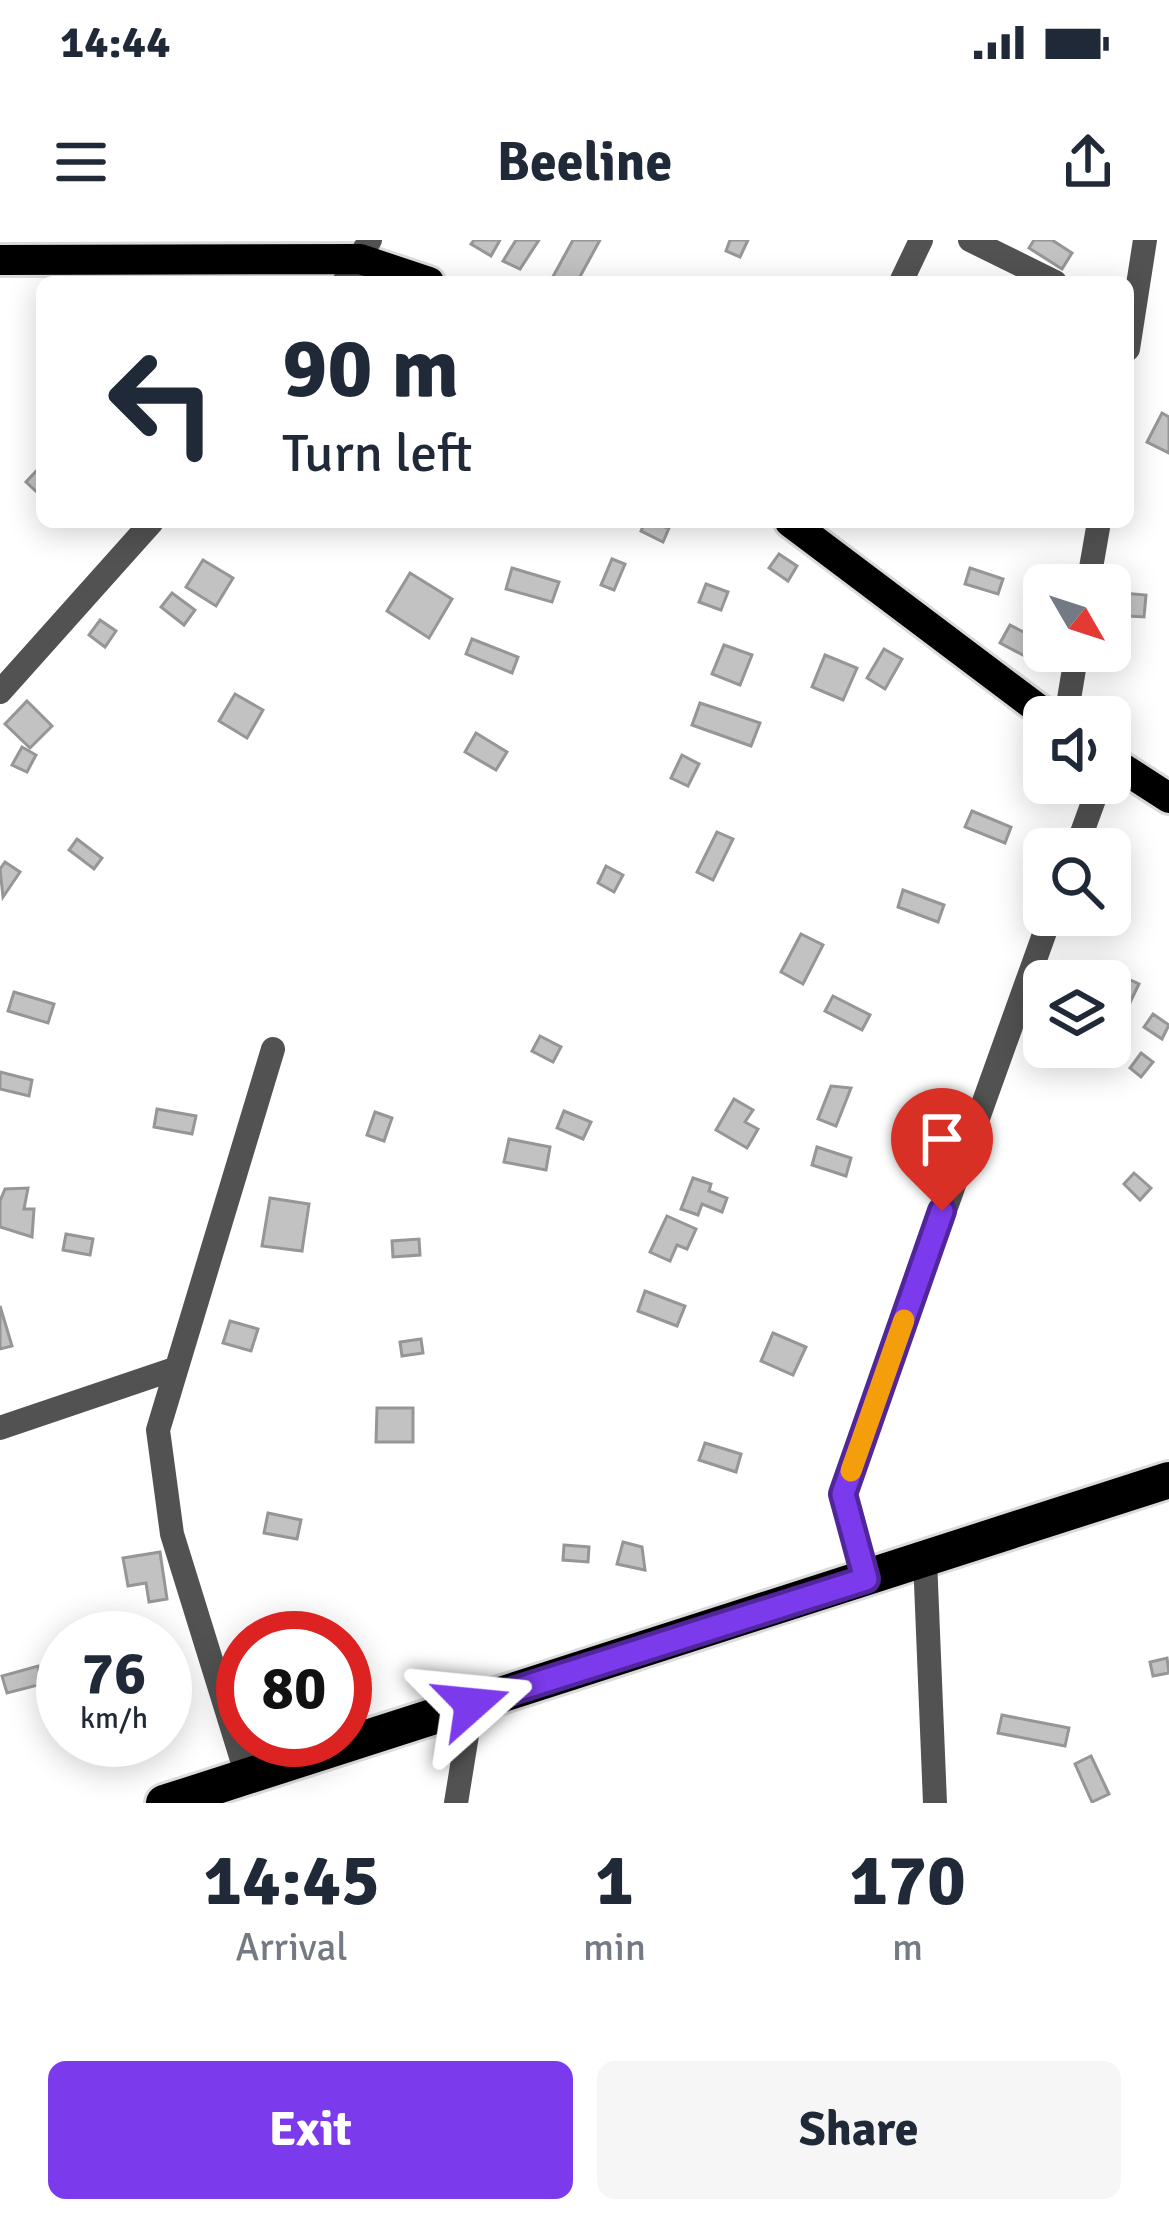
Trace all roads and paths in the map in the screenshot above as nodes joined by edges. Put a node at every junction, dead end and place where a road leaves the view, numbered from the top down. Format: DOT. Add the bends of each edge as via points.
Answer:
graph roads {
  1 [pos="921,240"];
  2 [pos="970,240"];
  3 [pos="1145,240"];
  4 [pos="0,260"];
  5 [pos="358,260"];
  6 [pos="410,276"];
  7 [pos="904,276"];
  8 [pos="1043,276"];
  9 [pos="1134,298"];
  10 [pos="147,528"];
  11 [pos="798,528"];
  12 [pos="1098,528"];
  13 [pos="1092,564"];
  14 [pos="0,692"];
  15 [pos="1023,697"];
  16 [pos="1131,774"];
  17 [pos="1169,798"];
  18 [pos="1044,936"];
  19 [pos="273,1049"];
  20 [pos="175,1369"];
  21 [pos="0,1428"];
  22 [pos="1169,1480"];
  23 [pos="925,1559"];
  24 [pos="866,1579"];
  25 [pos="472,1704"];
  26 [pos="247,1776"];
  27 [pos="164,1803"];
  28 [pos="456,1803"];
  29 [pos="934,1803"];
  1 -- 7 [label="street"];
  2 -- 8 [label="street"];
  3 -- 9 [label="street"];
  4 -- 5 [label="main road"];
  5 -- 6 [label="main road"];
  10 -- 14 [label="street"];
  11 -- 15 [label="main road"];
  12 -- 13 [label="street"];
  16 -- 17 [label="main road"];
  18 -- 24 [label="street" via="843,1494"];
  19 -- 20 [label="street"];
  20 -- 21 [label="street"];
  20 -- 26 [label="street" via="158,1430 172,1534"];
  22 -- 23 [label="highway"];
  23 -- 24 [label="highway"];
  23 -- 29 [label="street"];
  24 -- 25 [label="highway"];
  25 -- 26 [label="highway"];
  25 -- 28 [label="street"];
  26 -- 27 [label="highway"];
}
